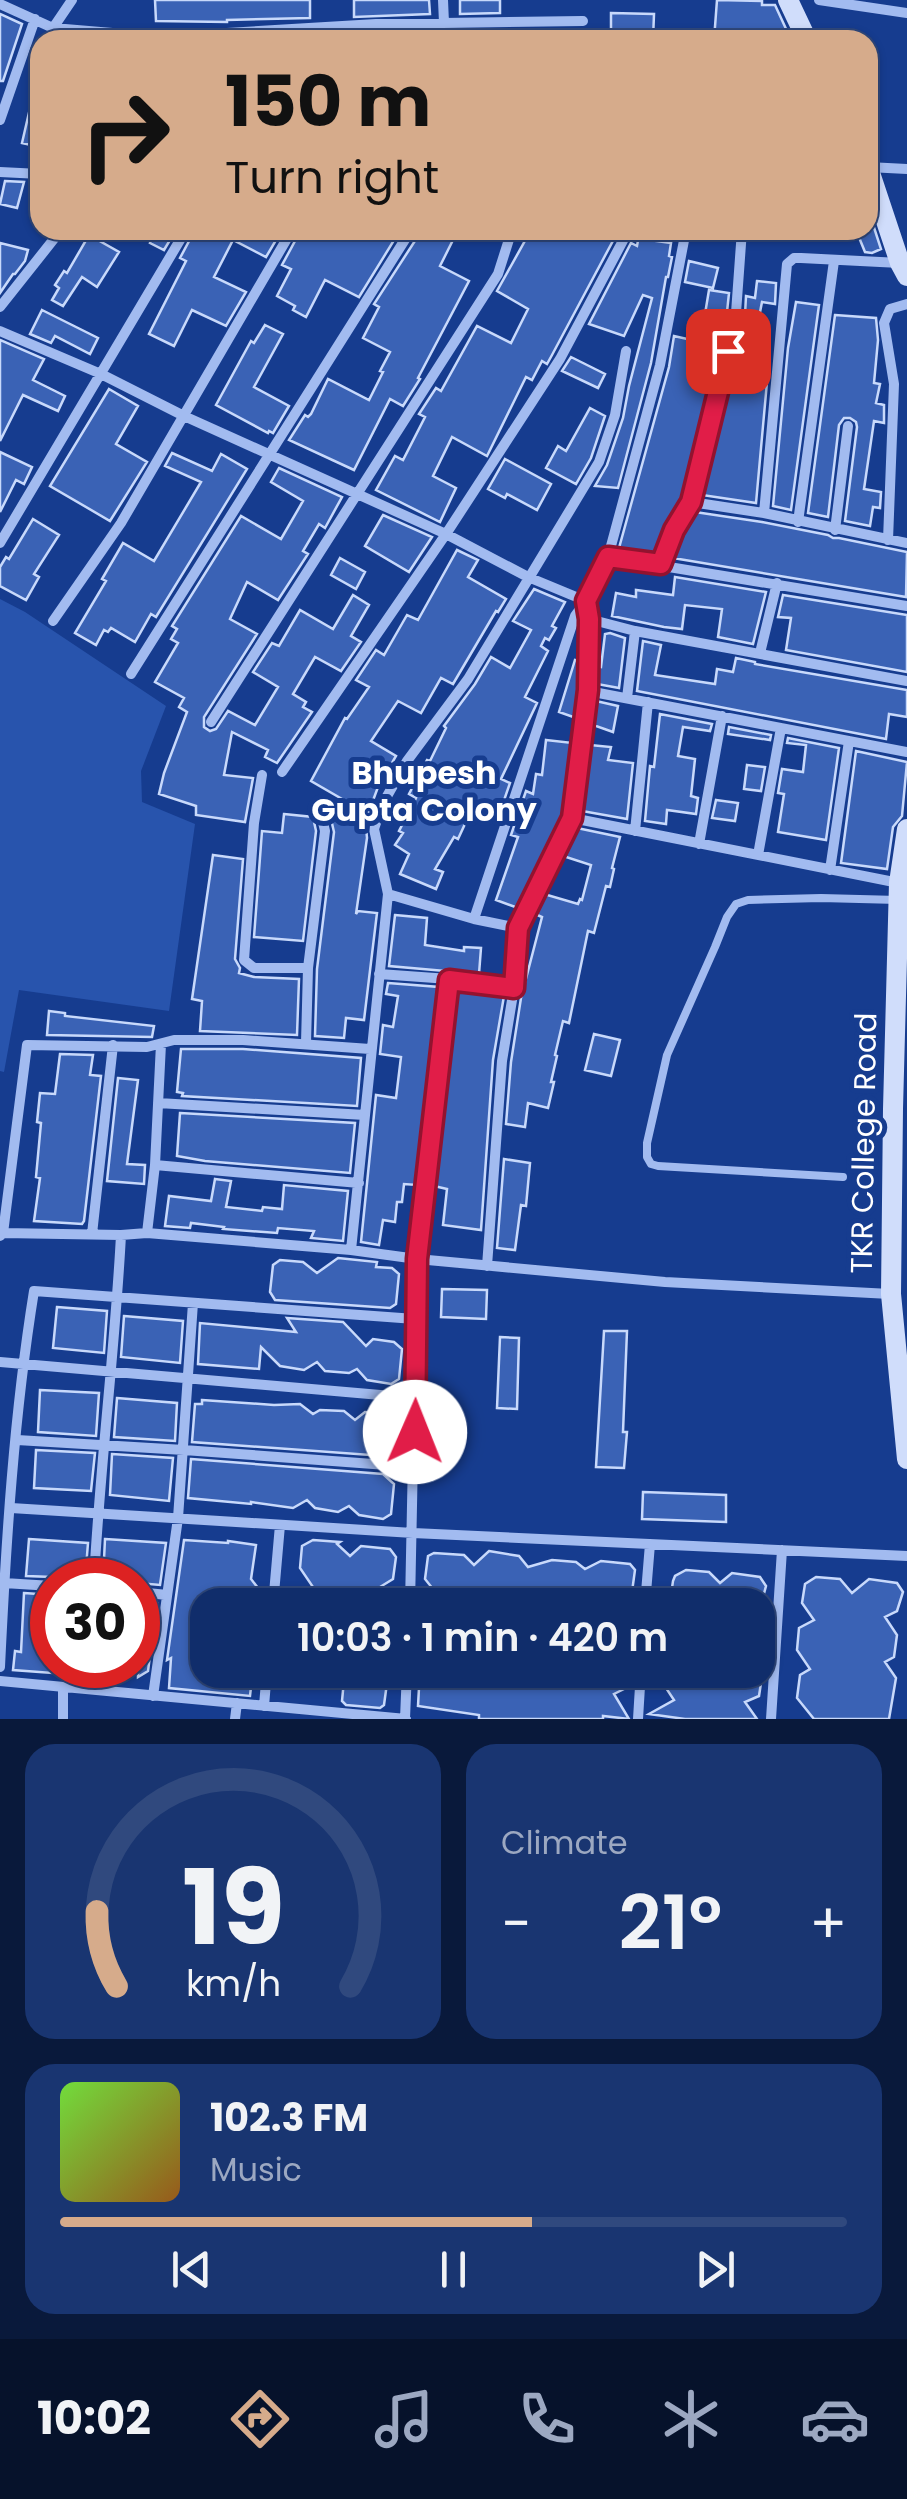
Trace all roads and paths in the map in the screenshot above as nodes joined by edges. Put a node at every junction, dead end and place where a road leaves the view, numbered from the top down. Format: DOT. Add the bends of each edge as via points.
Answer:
graph roads {
  1 [pos="72,0"];
  2 [pos="443,0"];
  3 [pos="788,0"];
  4 [pos="820,0"];
  5 [pos="0,4"];
  6 [pos="907,13"];
  7 [pos="35,19"];
  8 [pos="583,21"];
  9 [pos="444,24"];
  10 [pos="53,28"];
  11 [pos="31,30"];
  12 [pos="74,30"];
  13 [pos="283,30"];
  14 [pos="802,30"];
  15 [pos="30,33"];
  16 [pos="0,120"];
  17 [pos="878,168"];
  18 [pos="907,169"];
  19 [pos="0,172"];
  20 [pos="30,174"];
  21 [pos="878,195"];
  22 [pos="53,240"];
  23 [pos="180,240"];
  24 [pos="286,240"];
  25 [pos="405,240"];
  26 [pos="509,240"];
  27 [pos="623,240"];
  28 [pos="684,240"];
  29 [pos="741,240"];
  30 [pos="834,261"];
  31 [pos="904,269"];
  32 [pos="907,304"];
  33 [pos="0,307"];
  34 [pos="0,330"];
  35 [pos="626,351"];
  36 [pos="102,374"];
  37 [pos="184,416"];
  38 [pos="848,426"];
  39 [pos="270,455"];
  40 [pos="359,494"];
  41 [pos="691,502"];
  42 [pos="764,513"];
  43 [pos="798,522"];
  44 [pos="835,530"];
  45 [pos="446,534"];
  46 [pos="888,540"];
  47 [pos="0,543"];
  48 [pos="907,544"];
  49 [pos="608,557"];
  50 [pos="661,564"];
  51 [pos="528,577"];
  52 [pos="777,583"];
  53 [pos="586,601"];
  54 [pos="907,606"];
  55 [pos="589,619"];
  56 [pos="53,621"];
  57 [pos="635,631"];
  58 [pos="760,653"];
  59 [pos="131,674"];
  60 [pos="907,680"];
  61 [pos="588,690"];
  62 [pos="627,698"];
  63 [pos="648,702"];
  64 [pos="722,716"];
  65 [pos="212,722"];
  66 [pos="782,728"];
  67 [pos="849,741"];
  68 [pos="907,752"];
  69 [pos="282,772"];
  70 [pos="262,775"];
  71 [pos="322,818"];
  72 [pos="572,818"];
  73 [pos="634,831"];
  74 [pos="906,837"];
  75 [pos="699,844"];
  76 [pos="758,855"];
  77 [pos="830,870"];
  78 [pos="899,892"];
  79 [pos="388,894"];
  80 [pos="474,919"];
  81 [pos="518,928"];
  82 [pos="308,968"];
  83 [pos="380,974"];
  84 [pos="449,980"];
  85 [pos="514,988"];
  86 [pos="161,1044"];
  87 [pos="306,1044"];
  88 [pos="113,1045"];
  89 [pos="370,1049"];
  90 [pos="158,1103"];
  91 [pos="900,1113"];
  92 [pos="364,1115"];
  93 [pos="155,1164"];
  94 [pos="844,1177"];
  95 [pos="359,1183"];
  96 [pos="148,1233"];
  97 [pos="2,1234"];
  98 [pos="92,1234"];
  99 [pos="121,1235"];
  100 [pos="351,1250"];
  101 [pos="417,1259"];
  102 [pos="487,1266"];
  103 [pos="891,1294"];
  104 [pos="118,1297"];
  105 [pos="193,1303"];
  106 [pos="415,1320"];
  107 [pos="0,1362"];
  108 [pos="22,1364"];
  109 [pos="112,1372"];
  110 [pos="189,1378"];
  111 [pos="905,1395"];
  112 [pos="416,1398"];
  113 [pos="16,1440"];
  114 [pos="104,1446"];
  115 [pos="184,1450"];
  116 [pos="907,1459"];
  117 [pos="414,1467"];
  118 [pos="11,1508"];
  119 [pos="98,1514"];
  120 [pos="178,1518"];
  121 [pos="280,1525"];
  122 [pos="413,1533"];
  123 [pos="650,1544"];
  124 [pos="782,1550"];
  125 [pos="907,1556"];
  126 [pos="95,1558"];
  127 [pos="2,1569"];
  128 [pos="4,1582"];
  129 [pos="30,1584"];
  130 [pos="274,1588"];
  131 [pos="411,1588"];
  132 [pos="647,1588"];
  133 [pos="160,1594"];
  134 [pos="167,1595"];
  135 [pos="0,1667"];
  136 [pos="0,1681"];
  137 [pos="30,1684"];
  138 [pos="63,1688"];
  139 [pos="71,1688"];
  140 [pos="266,1688"];
  141 [pos="407,1688"];
  142 [pos="640,1688"];
  143 [pos="87,1690"];
  144 [pos="153,1696"];
  145 [pos="237,1704"];
  146 [pos="264,1706"];
  147 [pos="324,1715"];
  148 [pos="63,1719"];
  149 [pos="235,1719"];
  150 [pos="406,1719"];
  151 [pos="638,1719"];
  152 [pos="771,1719"];
  1 -- 10 [label="street"];
  2 -- 9 [label="street"];
  3 -- 14 [label="street"];
  4 -- 6 [label="street"];
  5 -- 7 [label="street"];
  7 -- 10 [label="street"];
  7 -- 11 [label="street"];
  8 -- 9 [label="street"];
  9 -- 13 [label="street"];
  10 -- 12 [label="street"];
  15 -- 16 [label="street"];
  17 -- 18 [label="street"];
  19 -- 20 [label="street"];
  21 -- 31 [label="street"];
  22 -- 33 [label="street"];
  23 -- 36 [label="street"];
  24 -- 37 [label="street"];
  25 -- 39 [label="street"];
  26 -- 40 [label="street" via="498,274"];
  27 -- 45 [label="street" via="560,360"];
  28 -- 49 [label="street" via="660,364"];
  29 -- 41 [label="street" via="736,313"];
  30 -- 31 [label="street"];
  30 -- 42 [label="street" via="794,258 785,268"];
  30 -- 43 [label="street"];
  32 -- 46 [label="street" via="890,309 884,323 894,384"];
  34 -- 36 [label="street"];
  35 -- 51 [label="street" via="598,462"];
  36 -- 37 [label="street"];
  36 -- 47 [label="street"];
  37 -- 39 [label="street"];
  37 -- 56 [label="street"];
  38 -- 44 [label="street"];
  39 -- 40 [label="street"];
  39 -- 59 [label="street"];
  40 -- 45 [label="street"];
  40 -- 65 [label="street"];
  41 -- 42 [label="street"];
  41 -- 50 [label="street"];
  42 -- 43 [label="street"];
  43 -- 44 [label="street"];
  44 -- 46 [label="street"];
  45 -- 51 [label="street"];
  45 -- 69 [label="street"];
  46 -- 48 [label="street"];
  49 -- 50 [label="street"];
  49 -- 53 [label="street"];
  50 -- 52 [label="street"];
  51 -- 53 [label="street"];
  51 -- 79 [label="street" via="382,805 374,829"];
  52 -- 54 [label="street"];
  52 -- 58 [label="street"];
  53 -- 55 [label="street"];
  53 -- 80 [label="street" via="575,616"];
  55 -- 57 [label="street"];
  55 -- 61 [label="street"];
  57 -- 58 [label="street"];
  57 -- 62 [label="street"];
  58 -- 60 [label="street"];
  61 -- 62 [label="street"];
  61 -- 72 [label="street"];
  62 -- 63 [label="street"];
  63 -- 64 [label="street"];
  63 -- 73 [label="street"];
  64 -- 66 [label="street"];
  64 -- 75 [label="street"];
  66 -- 67 [label="street"];
  66 -- 76 [label="street"];
  67 -- 68 [label="street"];
  67 -- 77 [label="street"];
  70 -- 82 [label="street" via="244,960 254,968"];
  71 -- 82 [label="street"];
  72 -- 73 [label="street"];
  72 -- 81 [label="street"];
  73 -- 75 [label="street"];
  74 -- 78 [label="street, TKR College Road"];
  75 -- 76 [label="street"];
  76 -- 77 [label="street"];
  77 -- 78 [label="street"];
  78 -- 91 [label="street, TKR College Road"];
  78 -- 94 [label="lane" via="736,904 666,1054 647,1143 647,1157 658,1166"];
  79 -- 80 [label="street"];
  79 -- 83 [label="street"];
  80 -- 81 [label="street"];
  81 -- 85 [label="street"];
  82 -- 87 [label="street"];
  83 -- 84 [label="street"];
  83 -- 89 [label="street"];
  84 -- 85 [label="street"];
  84 -- 101 [label="street"];
  85 -- 102 [label="street"];
  86 -- 87 [label="street"];
  86 -- 88 [label="street"];
  86 -- 90 [label="street"];
  87 -- 89 [label="street"];
  88 -- 97 [label="street" via="27,1046"];
  88 -- 98 [label="street"];
  89 -- 92 [label="street"];
  90 -- 92 [label="street"];
  90 -- 93 [label="street"];
  91 -- 103 [label="street, TKR College Road"];
  92 -- 95 [label="street"];
  93 -- 95 [label="street"];
  93 -- 96 [label="street"];
  95 -- 100 [label="street"];
  96 -- 99 [label="street"];
  96 -- 100 [label="street"];
  97 -- 98 [label="street"];
  98 -- 99 [label="street"];
  99 -- 104 [label="street"];
  100 -- 101 [label="street"];
  101 -- 102 [label="street"];
  101 -- 106 [label="street"];
  102 -- 103 [label="street"];
  103 -- 111 [label="street, TKR College Road"];
  104 -- 105 [label="street"];
  104 -- 108 [label="street" via="34,1291"];
  104 -- 109 [label="street"];
  105 -- 106 [label="street"];
  105 -- 110 [label="street"];
  106 -- 112 [label="street"];
  107 -- 108 [label="street"];
  108 -- 109 [label="street"];
  108 -- 113 [label="street"];
  109 -- 110 [label="street"];
  109 -- 114 [label="street"];
  110 -- 112 [label="street"];
  110 -- 115 [label="street"];
  111 -- 116 [label="street, TKR College Road"];
  112 -- 117 [label="street"];
  113 -- 114 [label="street"];
  113 -- 118 [label="street"];
  114 -- 115 [label="street"];
  114 -- 119 [label="street"];
  115 -- 117 [label="street"];
  115 -- 120 [label="street"];
  117 -- 122 [label="street"];
  118 -- 119 [label="street"];
  118 -- 127 [label="street"];
  119 -- 120 [label="street"];
  119 -- 126 [label="street"];
  120 -- 121 [label="street"];
  120 -- 134 [label="street"];
  121 -- 122 [label="street"];
  121 -- 130 [label="street"];
  122 -- 123 [label="street"];
  122 -- 131 [label="street"];
  123 -- 124 [label="street"];
  123 -- 132 [label="street"];
  124 -- 125 [label="street"];
  124 -- 152 [label="street"];
  127 -- 128 [label="street"];
  128 -- 129 [label="street"];
  128 -- 135 [label="street"];
  133 -- 134 [label="street"];
  134 -- 144 [label="street"];
  136 -- 137 [label="street"];
  138 -- 148 [label="street"];
  139 -- 143 [label="street"];
  140 -- 146 [label="street"];
  141 -- 150 [label="street"];
  142 -- 151 [label="street"];
  143 -- 144 [label="street"];
  144 -- 145 [label="street"];
  145 -- 146 [label="street"];
  145 -- 149 [label="street"];
  146 -- 147 [label="street"];
  147 -- 150 [label="street"];
}
